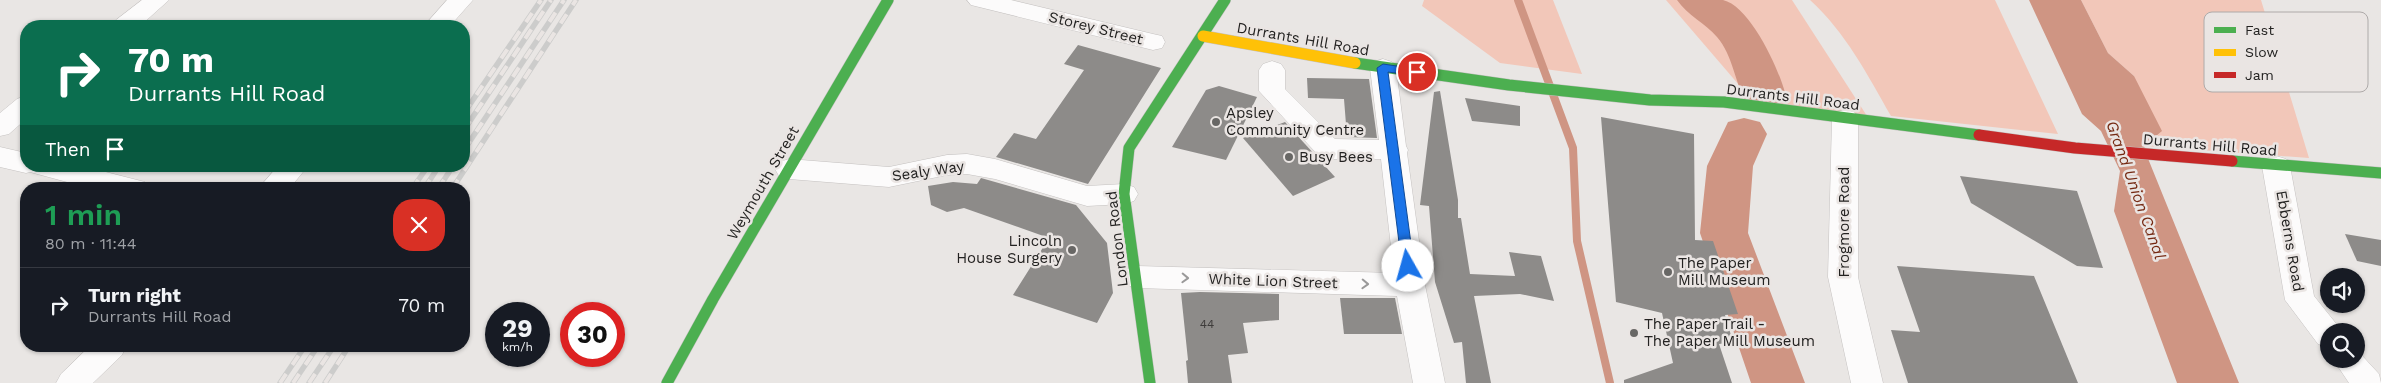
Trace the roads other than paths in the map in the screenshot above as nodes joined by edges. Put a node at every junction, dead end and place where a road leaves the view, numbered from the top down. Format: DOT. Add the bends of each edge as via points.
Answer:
graph roads {
  1 [pos="157,0"];
  2 [pos="462,0"];
  3 [pos="888,0"];
  4 [pos="979,0"];
  5 [pos="1225,0"];
  6 [pos="132,20"];
  7 [pos="442,20"];
  8 [pos="1203,36"];
  9 [pos="1153,42"];
  10 [pos="1383,68"];
  11 [pos="1272,70"];
  12 [pos="20,110"];
  13 [pos="1844,119"];
  14 [pos="0,126"];
  15 [pos="1395,150"];
  16 [pos="0,157"];
  17 [pos="20,162"];
  18 [pos="2276,166"];
  19 [pos="789,169"];
  20 [pos="65,172"];
  21 [pos="289,172"];
  22 [pos="2381,173"];
  23 [pos="105,182"];
  24 [pos="279,182"];
  25 [pos="1124,194"];
  26 [pos="1137,277"];
  27 [pos="1410,285"];
  28 [pos="2320,324"];
  29 [pos="105,352"];
  30 [pos="2356,368"];
  31 [pos="72,383"];
  32 [pos="667,383"];
  33 [pos="1150,383"];
  34 [pos="1429,383"];
  35 [pos="1867,383"];
  36 [pos="2368,383"];
  1 -- 6 [label="street"];
  2 -- 7 [label="street"];
  3 -- 19 [label="street, Weymouth Street"];
  4 -- 9 [label="street, Storey Street"];
  5 -- 8 [label="street, London Road"];
  8 -- 10 [label="street, Durrants Hill Road"];
  8 -- 25 [label="street, London Road" via="1129,148"];
  10 -- 13 [label="street, Durrants Hill Road" via="1650,100 1724,102"];
  10 -- 15 [label="street"];
  11 -- 15 [label="street" via="1272,91 1328,149"];
  12 -- 14 [label="street"];
  13 -- 18 [label="street, Durrants Hill Road" via="2075,148"];
  13 -- 35 [label="street, Frogmore Road" via="1843,277"];
  15 -- 27 [label="street"];
  16 -- 17 [label="street"];
  18 -- 22 [label="street, Durrants Hill Road"];
  18 -- 28 [label="street, Ebberns Road" via="2300,300"];
  19 -- 25 [label="street, Sealy Way" via="889,177 967,164 1087,196"];
  19 -- 32 [label="street, Weymouth Street"];
  20 -- 23 [label="street"];
  21 -- 24 [label="street"];
  25 -- 26 [label="street, London Road"];
  26 -- 27 [label="street, White Lion Street, one-way"];
  26 -- 33 [label="street, London Road"];
  27 -- 34 [label="street"];
  29 -- 31 [label="street"];
  30 -- 36 [label="street"];
}
